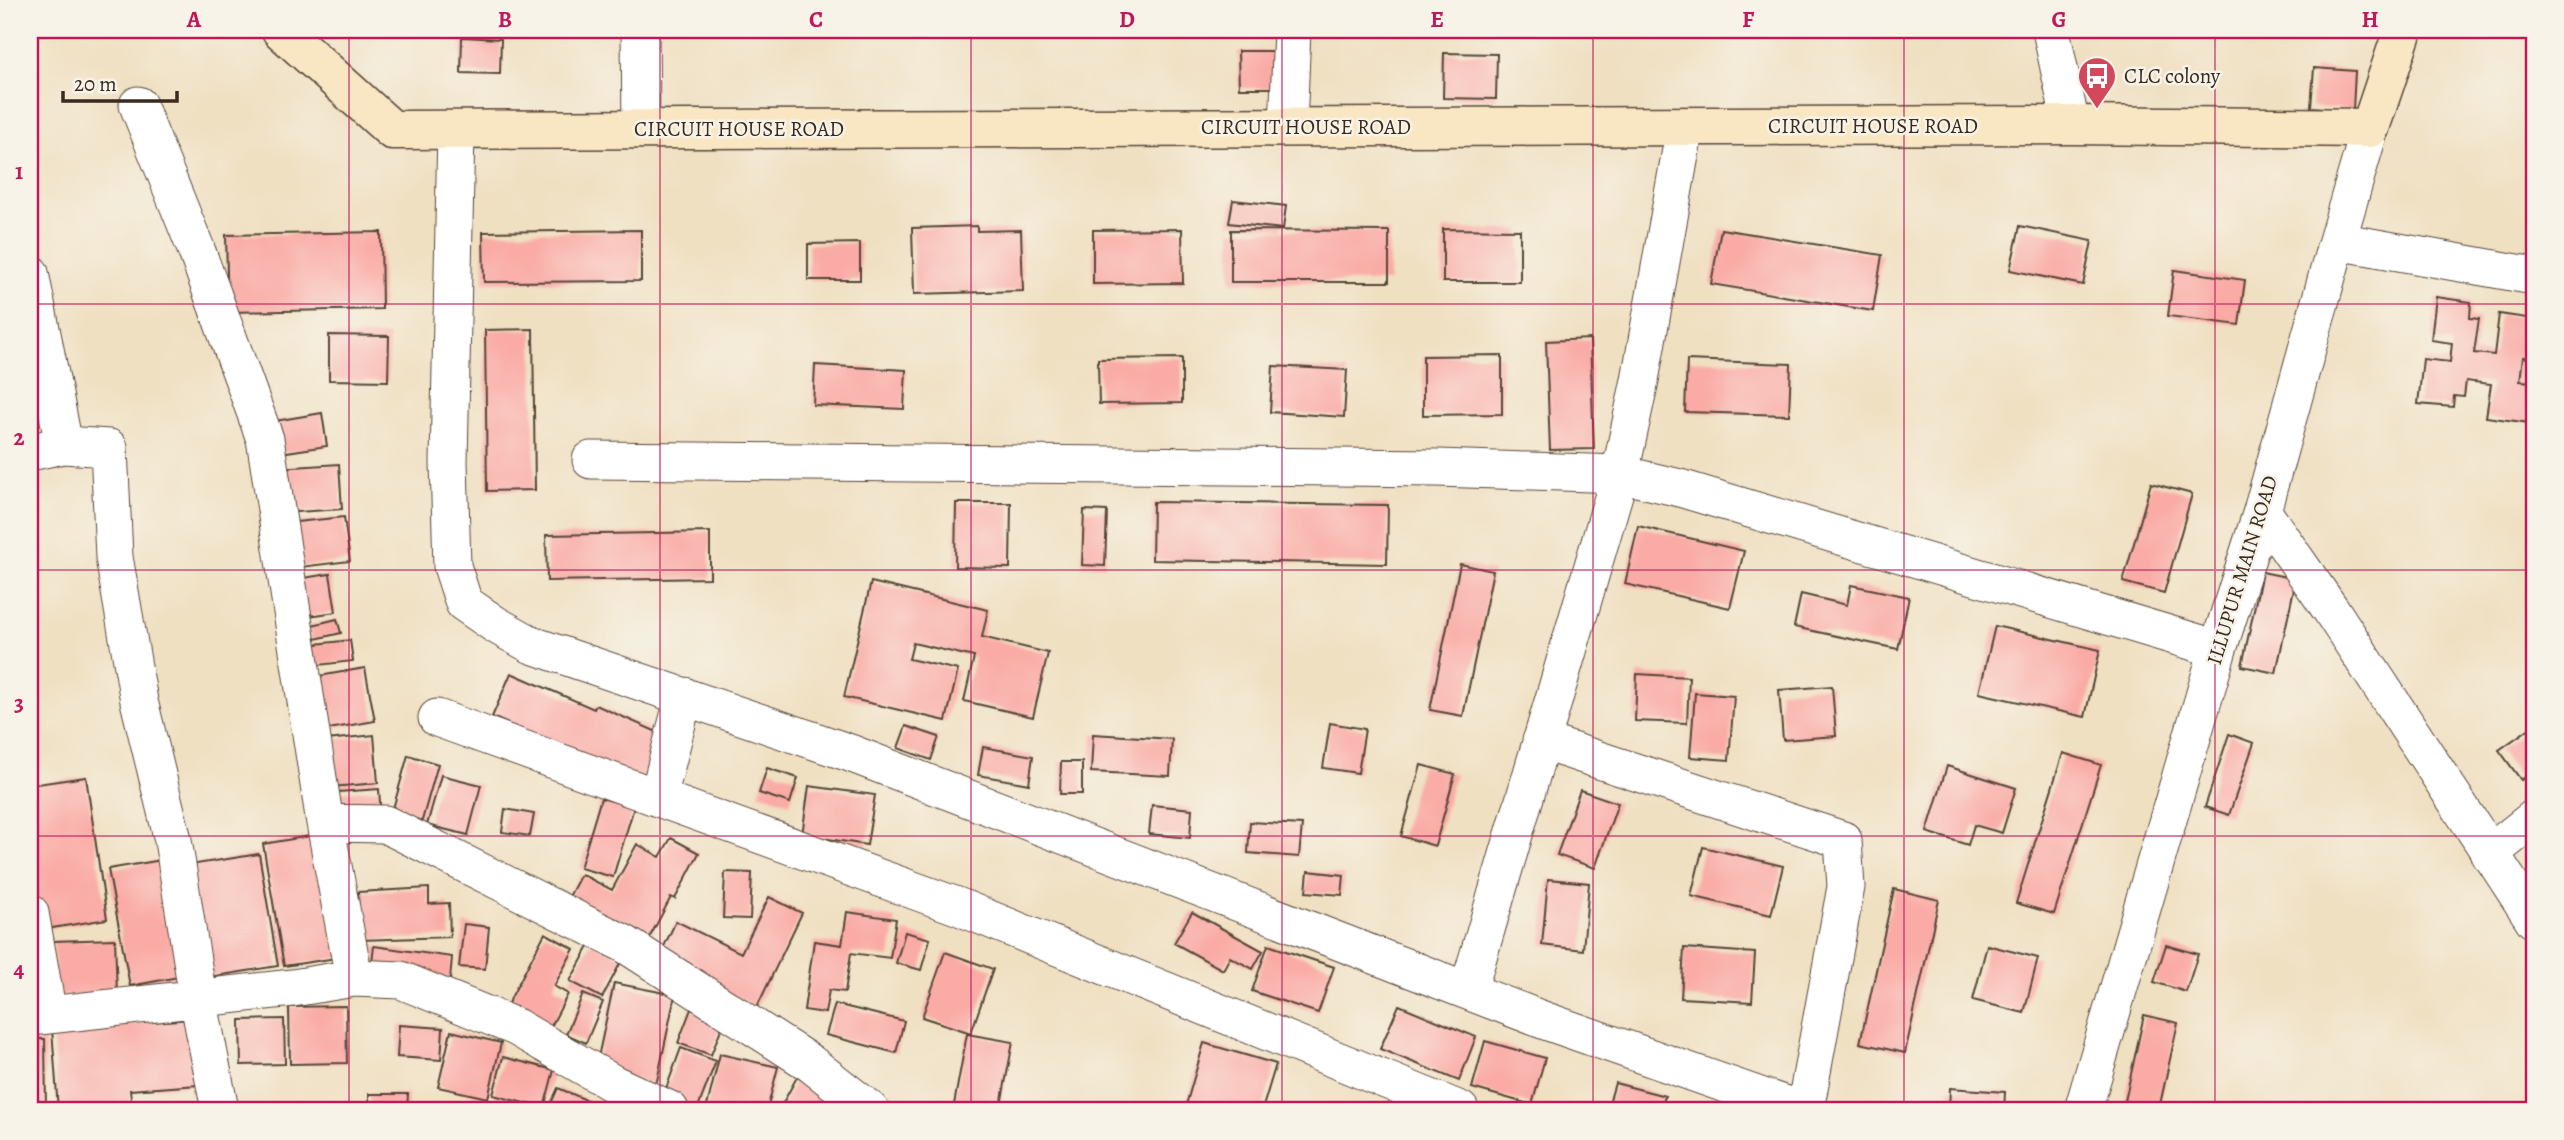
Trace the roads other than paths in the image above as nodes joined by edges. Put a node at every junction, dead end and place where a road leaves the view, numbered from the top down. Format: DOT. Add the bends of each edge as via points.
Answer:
graph roads {
  1 [pos="281,30"];
  2 [pos="640,30"];
  3 [pos="1292,30"];
  4 [pos="2051,30"];
  5 [pos="2403,30"];
  6 [pos="138,105"];
  7 [pos="2071,125"];
  8 [pos="1288,127"];
  9 [pos="1685,127"];
  10 [pos="2371,128"];
  11 [pos="641,129"];
  12 [pos="456,130"];
  13 [pos="2337,241"];
  14 [pos="30,273"];
  15 [pos="2534,275"];
  16 [pos="47,448"];
  17 [pos="592,460"];
  18 [pos="1620,474"];
  19 [pos="2262,511"];
  20 [pos="2218,649"];
  21 [pos="684,696"];
  22 [pos="437,718"];
  23 [pos="1541,741"];
  24 [pos="658,798"];
  25 [pos="2534,818"];
  26 [pos="325,822"];
  27 [pos="2489,854"];
  28 [pos="30,913"];
  29 [pos="2534,920"];
  30 [pos="354,978"];
  31 [pos="1468,991"];
  32 [pos="198,998"];
  33 [pos="39,1016"];
  34 [pos="610,1097"];
  35 [pos="220,1110"];
  36 [pos="670,1110"];
  37 [pos="870,1110"];
  38 [pos="1460,1110"];
  39 [pos="1802,1110"];
  40 [pos="2083,1110"];
  1 -- 12 [label="street, CIRCUIT HOUSE ROAD" via="392,130"];
  2 -- 11 [label="street"];
  3 -- 8 [label="street"];
  4 -- 7 [label="street"];
  5 -- 10 [label="street, ILLUPUR MAIN ROAD"];
  6 -- 26 [label="street" via="265,439"];
  7 -- 9 [label="street, CIRCUIT HOUSE ROAD"];
  7 -- 10 [label="street, CIRCUIT HOUSE ROAD"];
  8 -- 9 [label="street, CIRCUIT HOUSE ROAD"];
  8 -- 11 [label="street, CIRCUIT HOUSE ROAD"];
  9 -- 18 [label="street"];
  10 -- 13 [label="street, ILLUPUR MAIN ROAD"];
  11 -- 12 [label="street, CIRCUIT HOUSE ROAD"];
  12 -- 21 [label="street" via="449,462 452,566 464,603 532,645"];
  13 -- 15 [label="street"];
  13 -- 19 [label="street, ILLUPUR MAIN ROAD"];
  14 -- 16 [label="street"];
  16 -- 32 [label="street" via="109,448 114,557 139,701 173,840"];
  17 -- 18 [label="street" via="1438,468"];
  18 -- 20 [label="street"];
  18 -- 23 [label="street"];
  19 -- 20 [label="street, ILLUPUR MAIN ROAD"];
  19 -- 27 [label="street"];
  20 -- 40 [label="street, ILLUPUR MAIN ROAD"];
  21 -- 24 [label="street"];
  21 -- 31 [label="street" via="863,758"];
  22 -- 24 [label="street"];
  23 -- 31 [label="street"];
  23 -- 39 [label="street" via="1843,840 1846,887"];
  24 -- 38 [label="street" via="957,906"];
  25 -- 27 [label="street"];
  26 -- 30 [label="street"];
  26 -- 37 [label="street" via="385,824 625,944 810,1063"];
  27 -- 29 [label="street"];
  28 -- 33 [label="street"];
  30 -- 32 [label="street"];
  30 -- 34 [label="street" via="401,980 516,1027"];
  31 -- 39 [label="street"];
  32 -- 33 [label="street"];
  32 -- 35 [label="street"];
  34 -- 36 [label="street"];
}
